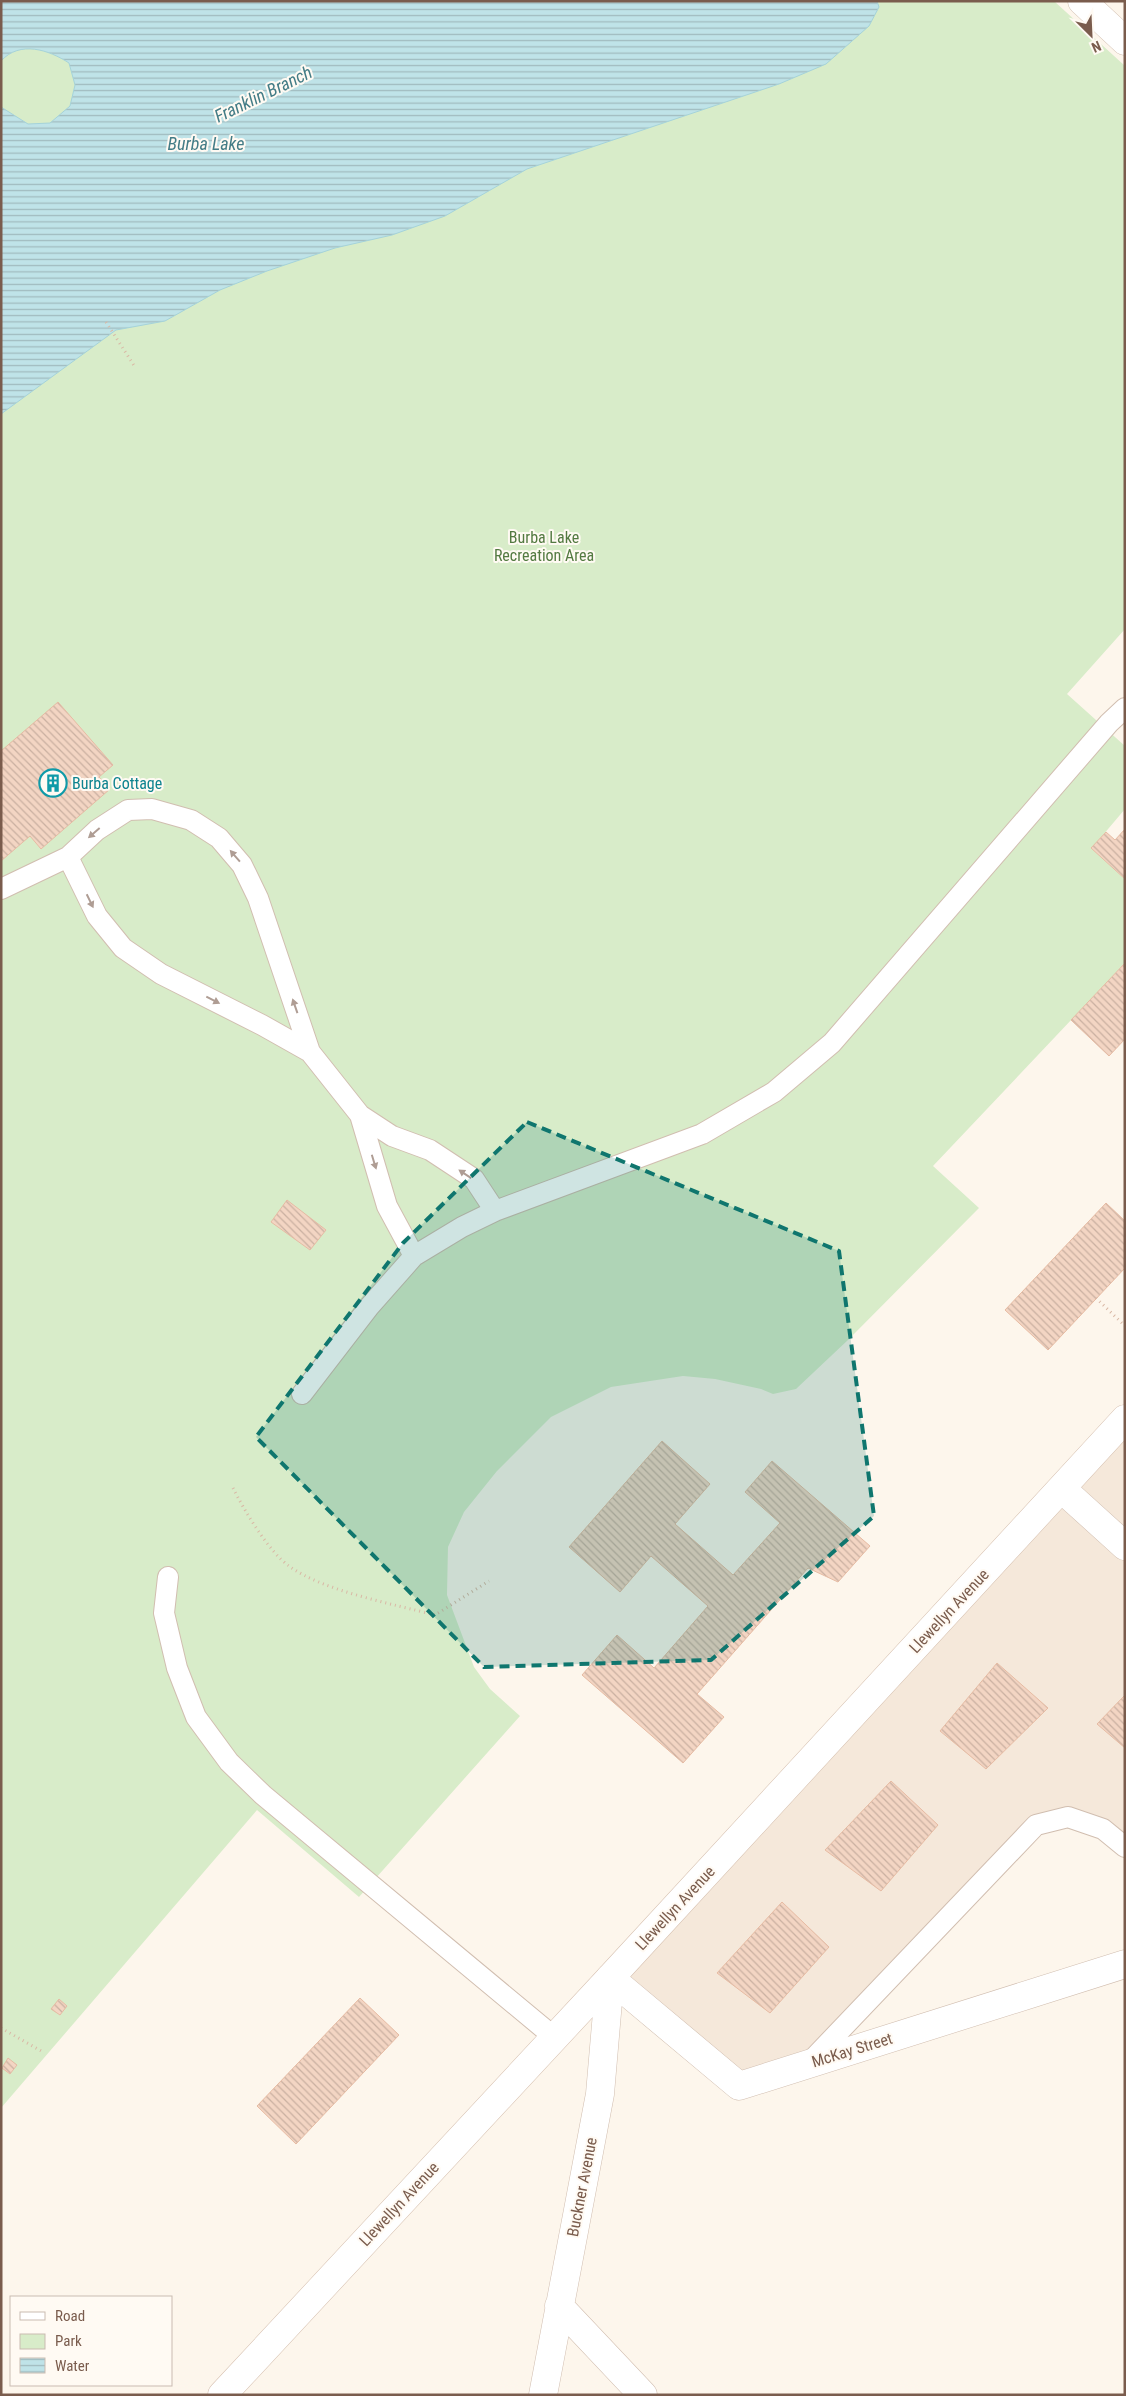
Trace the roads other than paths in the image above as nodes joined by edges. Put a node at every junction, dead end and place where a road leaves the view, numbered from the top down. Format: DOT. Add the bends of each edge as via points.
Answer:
graph roads {
  1 [pos="1082,1"];
  2 [pos="1125,40"];
  3 [pos="1125,708"];
  4 [pos="68,857"];
  5 [pos="1,889"];
  6 [pos="310,1052"];
  7 [pos="360,1115"];
  8 [pos="495,1211"];
  9 [pos="414,1256"];
  10 [pos="302,1394"];
  11 [pos="1125,1419"];
  12 [pos="1062,1489"];
  13 [pos="1125,1546"];
  14 [pos="168,1577"];
  15 [pos="1125,1848"];
  16 [pos="1125,1964"];
  17 [pos="610,1978"];
  18 [pos="554,2037"];
  19 [pos="809,2063"];
  20 [pos="559,2306"];
  21 [pos="222,2395"];
  22 [pos="543,2395"];
  23 [pos="643,2395"];
  1 -- 2 [label="street"];
  3 -- 8 [label="lane" via="832,1043 774,1092 702,1134"];
  4 -- 5 [label="lane"];
  4 -- 6 [label="lane, one-way" via="97,916 123,948 161,974"];
  6 -- 4 [label="lane, one-way" via="258,898 242,865 219,838 191,820 152,810 128,810 97,830"];
  6 -- 7 [label="lane"];
  8 -- 7 [label="lane, one-way" via="474,1179 430,1150 392,1136"];
  7 -- 9 [label="lane, one-way" via="387,1206"];
  8 -- 9 [label="lane"];
  9 -- 10 [label="lane" via="369,1307"];
  11 -- 12 [label="street, Llewellyn Avenue"];
  12 -- 13 [label="street"];
  12 -- 17 [label="street, Llewellyn Avenue"];
  14 -- 18 [label="lane" via="164,1614 177,1668 196,1717 228,1762 270,1801"];
  15 -- 19 [label="lane" via="1103,1830 1068,1817 1036,1825"];
  16 -- 19 [label="street, McKay Street"];
  17 -- 18 [label="street, Llewellyn Avenue"];
  17 -- 19 [label="street, McKay Street" via="739,2086"];
  17 -- 20 [label="street, Buckner Avenue" via="600,2094"];
  18 -- 21 [label="street, Llewellyn Avenue"];
  20 -- 22 [label="street, Buckner Avenue"];
  20 -- 23 [label="street"];
}
